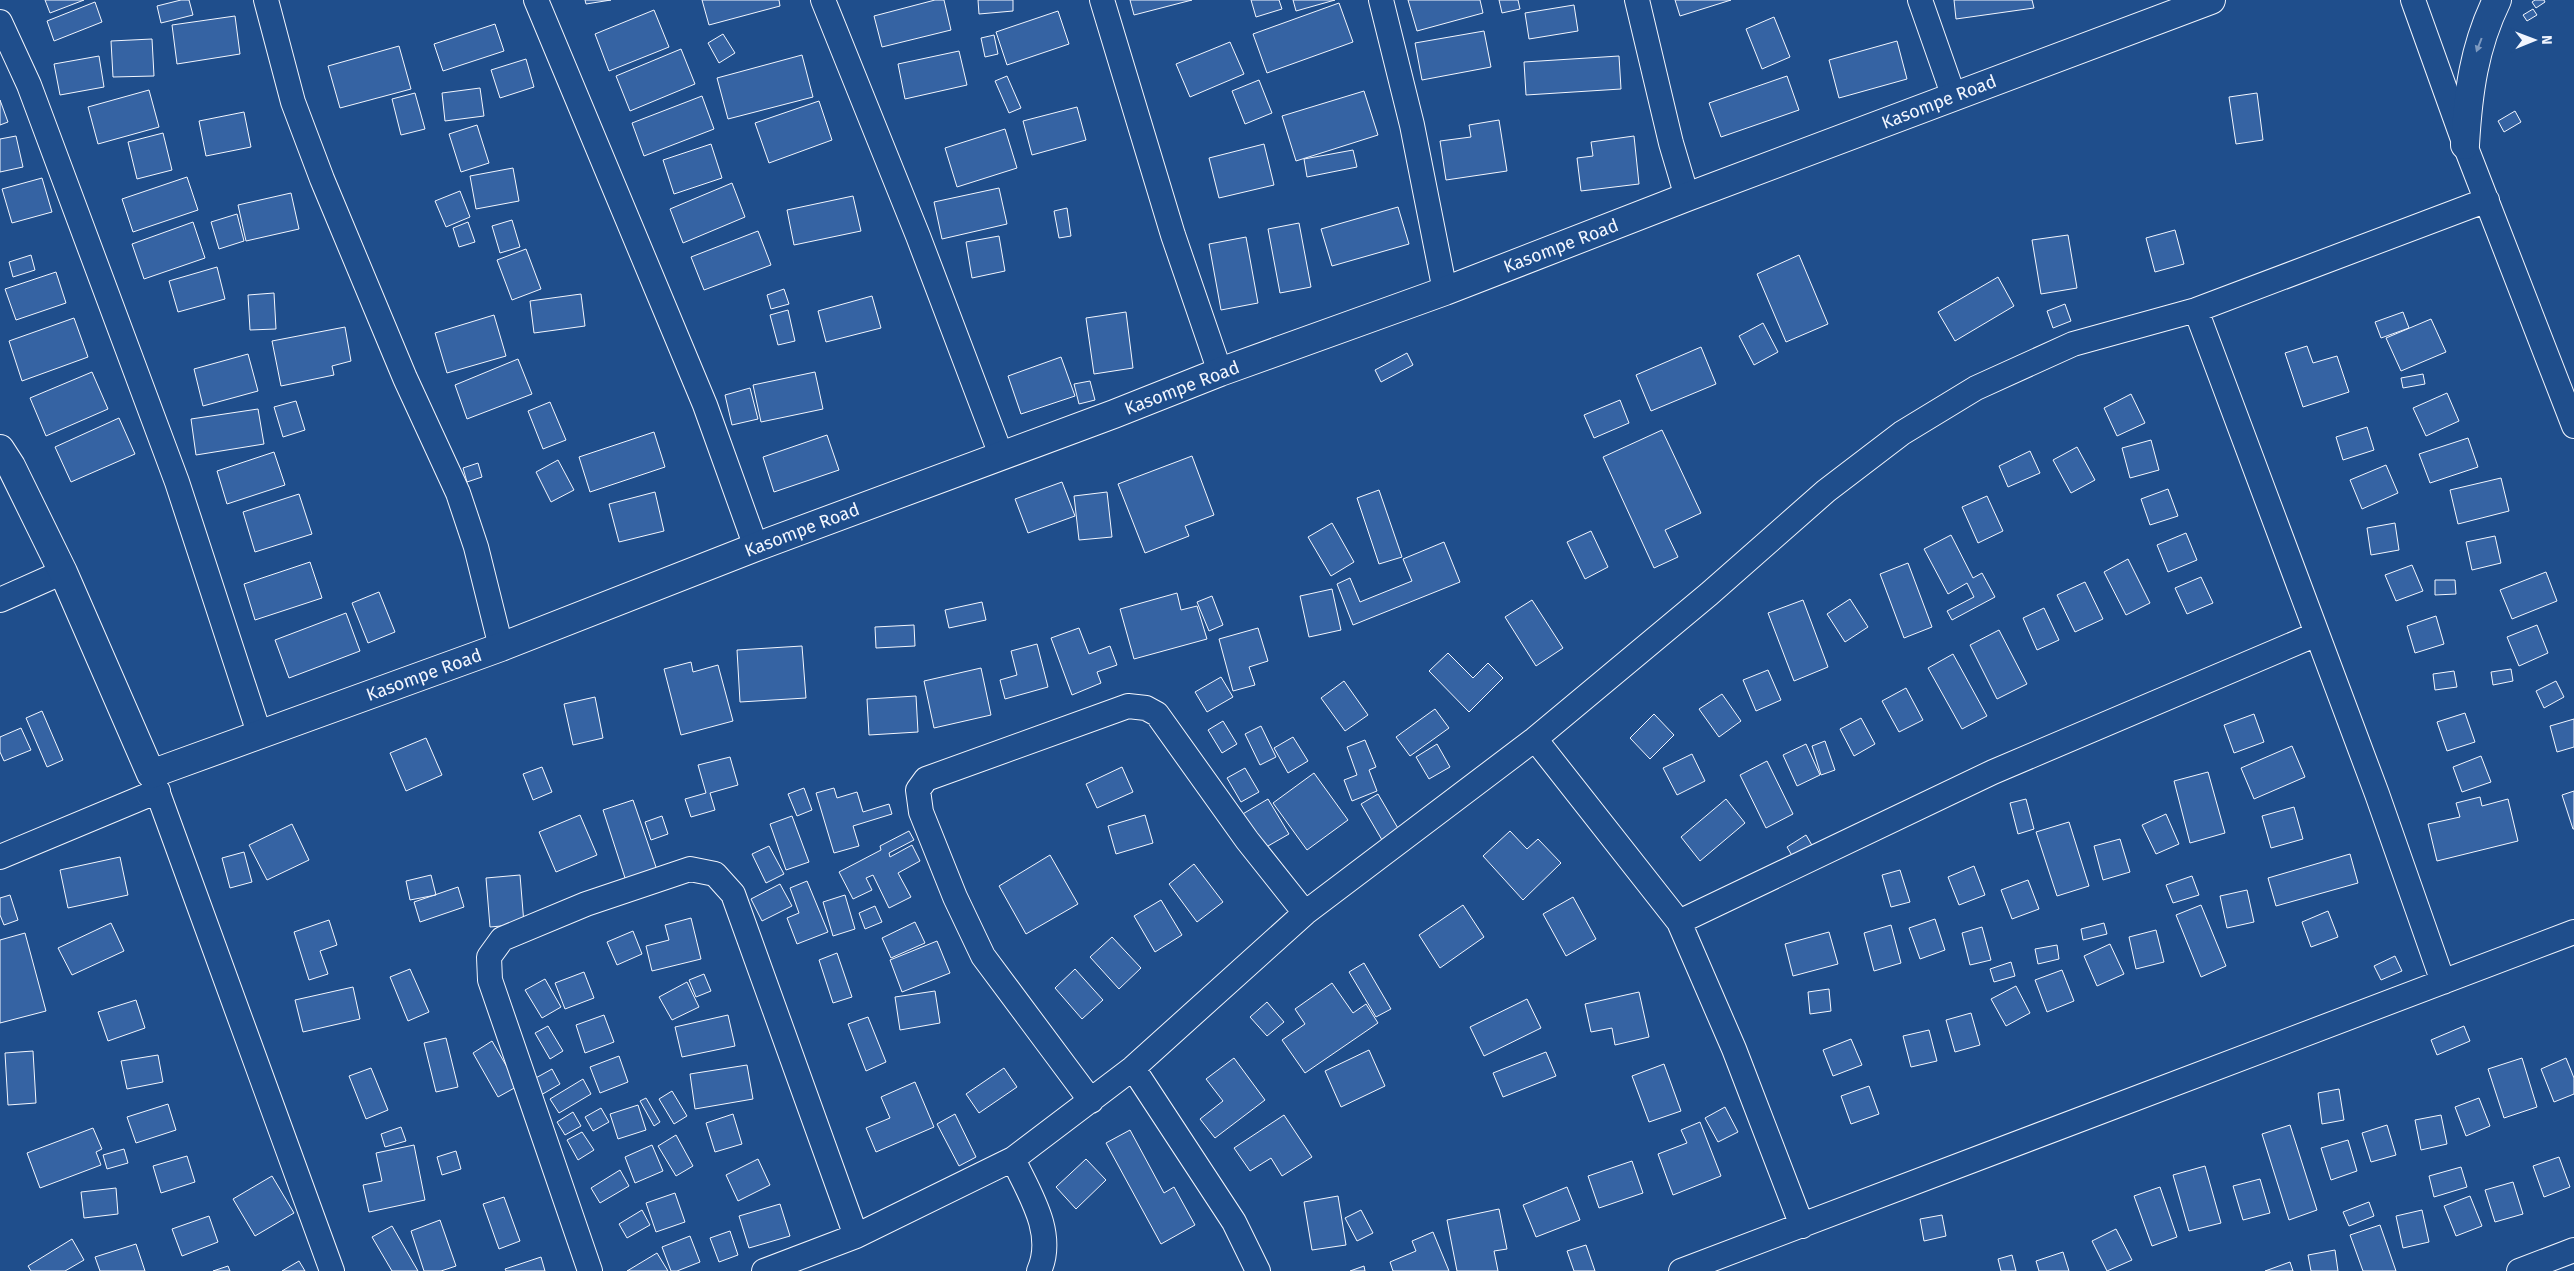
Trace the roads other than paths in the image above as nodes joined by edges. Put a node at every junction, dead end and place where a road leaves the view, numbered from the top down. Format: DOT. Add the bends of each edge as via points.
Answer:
graph roads {
  1 [pos="266,0"];
  2 [pos="536,0"];
  3 [pos="823,0"];
  4 [pos="1102,0"];
  5 [pos="1381,0"];
  6 [pos="1637,0"];
  7 [pos="1920,0"];
  8 [pos="2413,0"];
  9 [pos="2497,0"];
  10 [pos="2204,1"];
  11 [pos="0,22"];
  12 [pos="1954,97"];
  13 [pos="2465,145"];
  14 [pos="1687,197"];
  15 [pos="2486,200"];
  16 [pos="1445,291"];
  17 [pos="2196,310"];
  18 [pos="1220,372"];
  19 [pos="2574,426"];
  20 [pos="0,449"];
  21 [pos="1001,455"];
  22 [pos="756,547"];
  23 [pos="63,572"];
  24 [pos="0,600"];
  25 [pos="2317,634"];
  26 [pos="501,647"];
  27 [pos="260,736"];
  28 [pos="1535,739"];
  29 [pos="155,782"];
  30 [pos="0,857"];
  31 [pos="1305,913"];
  32 [pos="1679,922"];
  33 [pos="2574,932"];
  34 [pos="2443,982"];
  35 [pos="1134,1068"];
  36 [pos="1091,1101"];
  37 [pos="1013,1159"];
  38 [pos="1802,1226"];
  39 [pos="856,1236"];
  40 [pos="2574,1250"];
  41 [pos="332,1271"];
  42 [pos="590,1271"];
  43 [pos="764,1271"];
  44 [pos="1040,1271"];
  45 [pos="1258,1271"];
  46 [pos="1682,1271"];
  47 [pos="2519,1271"];
  1 -- 26 [label="street" via="293,102 322,179 405,378 458,493 476,546"];
  2 -- 22 [label="street" via="701,396"];
  3 -- 21 [label="street"];
  4 -- 18 [label="street"];
  5 -- 16 [label="street" via="1421,163"];
  6 -- 14 [label="street"];
  7 -- 12 [label="street"];
  8 -- 13 [label="street"];
  9 -- 13 [label="street, one-way" via="2475,54 2467,98"];
  10 -- 12 [label="street, Kasompe Road"];
  11 -- 27 [label="street" via="32,94 177,482"];
  12 -- 14 [label="street, Kasompe Road"];
  13 -- 15 [label="street"];
  14 -- 16 [label="street, Kasompe Road"];
  15 -- 17 [label="street"];
  15 -- 19 [label="street"];
  16 -- 18 [label="street, Kasompe Road"];
  17 -- 25 [label="street"];
  17 -- 28 [label="street" via="2073,344 1976,388 1902,432 1826,491 1709,594"];
  18 -- 21 [label="street, Kasompe Road"];
  20 -- 23 [label="street"];
  21 -- 22 [label="street, Kasompe Road"];
  22 -- 26 [label="street, Kasompe Road"];
  23 -- 24 [label="street"];
  23 -- 29 [label="street"];
  25 -- 32 [label="street" via="1993,772"];
  25 -- 34 [label="street"];
  26 -- 27 [label="street, Kasompe Road"];
  27 -- 29 [label="street, Kasompe Road"];
  28 -- 31 [label="street"];
  28 -- 32 [label="street"];
  29 -- 30 [label="street"];
  29 -- 41 [label="street"];
  31 -- 35 [label="street"];
  31 -- 36 [label="street" via="1247,840 1157,714 1146,708 1128,706 926,780 918,790 921,812 983,956"];
  32 -- 38 [label="street" via="1734,1049"];
  33 -- 34 [label="street"];
  34 -- 38 [label="street"];
  35 -- 36 [label="street"];
  35 -- 45 [label="street" via="1234,1222"];
  36 -- 37 [label="street"];
  37 -- 39 [label="street"];
  37 -- 44 [label="street" via="1042,1221 1045,1243"];
  38 -- 46 [label="street"];
  39 -- 42 [label="street" via="733,894 715,874 690,869 586,904 502,939 489,957 490,980"];
  39 -- 43 [label="street"];
  40 -- 47 [label="street"];
}
